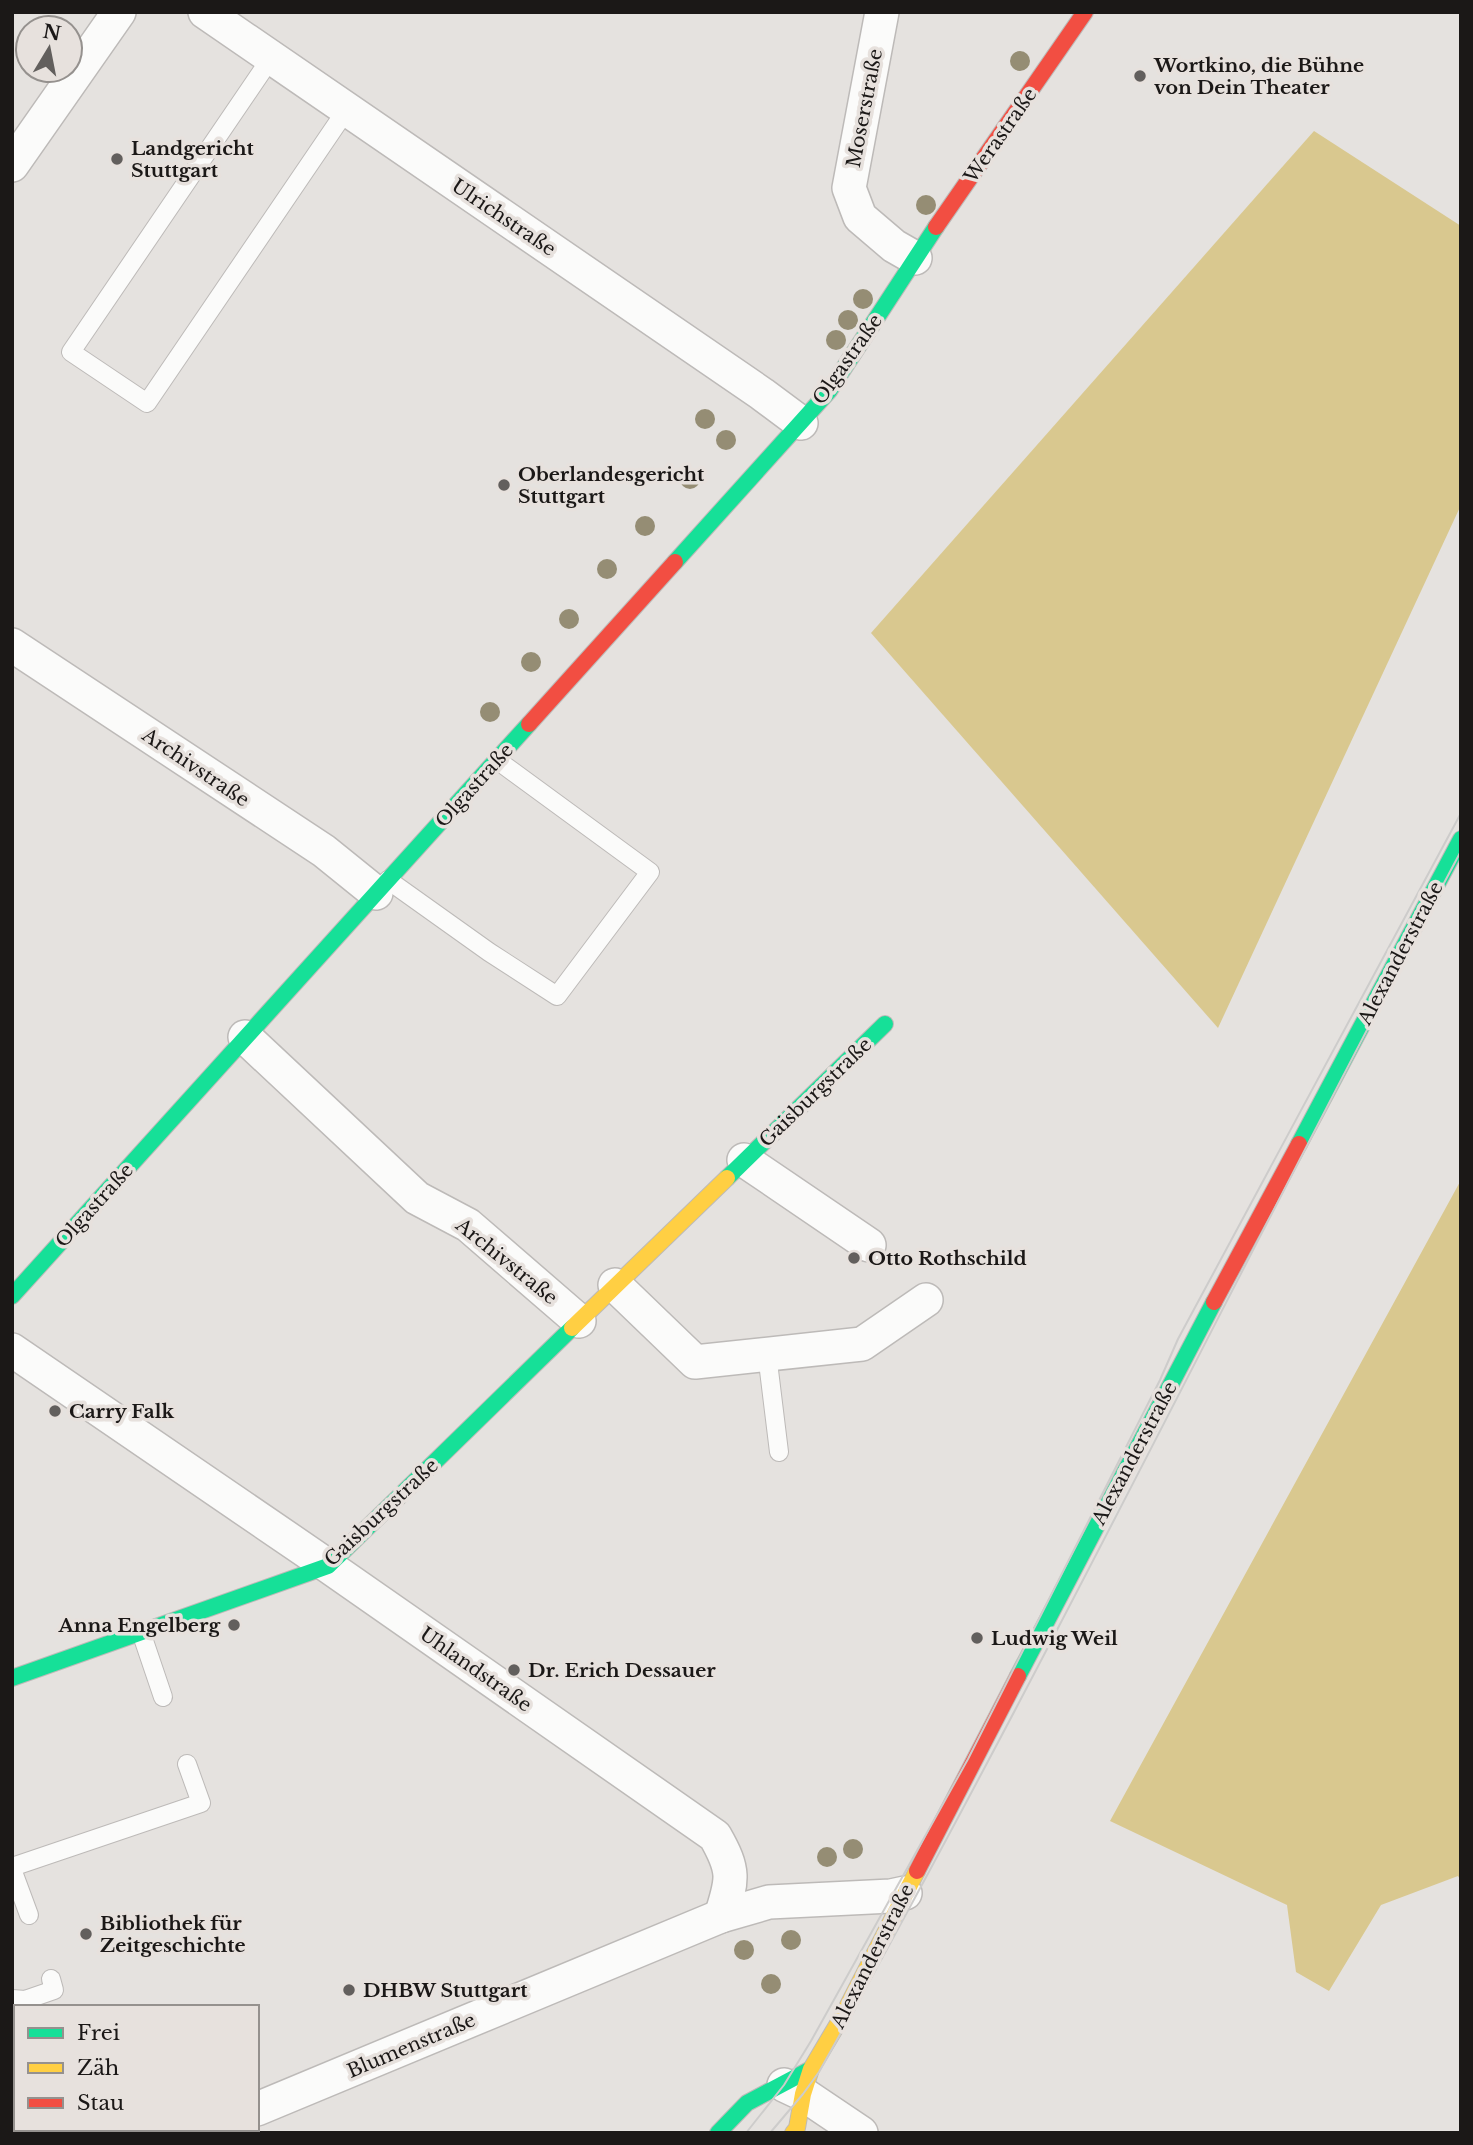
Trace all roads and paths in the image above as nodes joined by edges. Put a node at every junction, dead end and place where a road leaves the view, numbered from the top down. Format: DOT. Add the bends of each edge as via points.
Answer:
graph roads {
  1 [pos="119,12"];
  2 [pos="205,12"];
  3 [pos="882,12"];
  4 [pos="1085,12"];
  5 [pos="271,58"];
  6 [pos="347,109"];
  7 [pos="12,165"];
  8 [pos="915,258"];
  9 [pos="801,422"];
  10 [pos="12,645"];
  11 [pos="497,760"];
  12 [pos="1461,839"];
  13 [pos="382,887"];
  14 [pos="885,1024"];
  15 [pos="245,1037"];
  16 [pos="744,1160"];
  17 [pos="869,1245"];
  18 [pos="615,1286"];
  19 [pos="12,1296"];
  20 [pos="926,1300"];
  21 [pos="579,1321"];
  22 [pos="12,1350"];
  23 [pos="767,1354"];
  24 [pos="779,1452"];
  25 [pos="328,1566"];
  26 [pos="141,1632"];
  27 [pos="12,1678"];
  28 [pos="163,1697"];
  29 [pos="187,1764"];
  30 [pos="12,1868"];
  31 [pos="905,1894"];
  32 [pos="29,1915"];
  33 [pos="721,1916"];
  34 [pos="51,1979"];
  35 [pos="12,1998"];
  36 [pos="799,2083"];
  37 [pos="259,2108"];
  38 [pos="718,2133"];
  39 [pos="793,2133"];
  40 [pos="861,2133"];
  1 -- 7 [label="street"];
  2 -- 5 [label="street, Ulrichstraße"];
  3 -- 8 [label="street, Moserstraße" via="849,188 860,217"];
  4 -- 8 [label="street, Werastraße"];
  5 -- 6 [label="street, Ulrichstraße"];
  5 -- 6 [label="lane" via="71,352 147,403"];
  6 -- 9 [label="street, Ulrichstraße"];
  8 -- 9 [label="street, Olgastraße" via="829,391"];
  9 -- 11 [label="street, Olgastraße"];
  10 -- 13 [label="street, Archivstraße"];
  11 -- 13 [label="street, Olgastraße"];
  11 -- 13 [label="lane" via="650,872 557,996"];
  12 -- 31 [label="street, Alexanderstraße"];
  13 -- 15 [label="street, Olgastraße"];
  14 -- 16 [label="street, Gaisburgstraße"];
  15 -- 19 [label="street, Olgastraße"];
  15 -- 21 [label="street, Archivstraße" via="417,1198 468,1226"];
  16 -- 17 [label="street, Gaisburgstraße"];
  16 -- 18 [label="street, Gaisburgstraße"];
  18 -- 21 [label="street, Gaisburgstraße"];
  18 -- 23 [label="street" via="695,1362"];
  20 -- 23 [label="street" via="862,1344"];
  21 -- 25 [label="street, Gaisburgstraße"];
  22 -- 25 [label="street, Uhlandstraße"];
  23 -- 24 [label="lane"];
  25 -- 26 [label="street, Gaisburgstraße"];
  25 -- 33 [label="street, Uhlandstraße" via="715,1836 731,1870"];
  26 -- 27 [label="street, Gaisburgstraße"];
  26 -- 28 [label="lane"];
  29 -- 30 [label="lane" via="201,1803"];
  30 -- 32 [label="lane"];
  31 -- 33 [label="street" via="769,1902"];
  31 -- 36 [label="street, Alexanderstraße" via="824,2049"];
  33 -- 37 [label="street, Blumenstraße"];
  34 -- 35 [label="lane" via="54,1990 24,2000"];
  36 -- 38 [label="street" via="747,2104"];
  36 -- 39 [label="street, Alexanderstraße"];
  36 -- 40 [label="street"];
}
